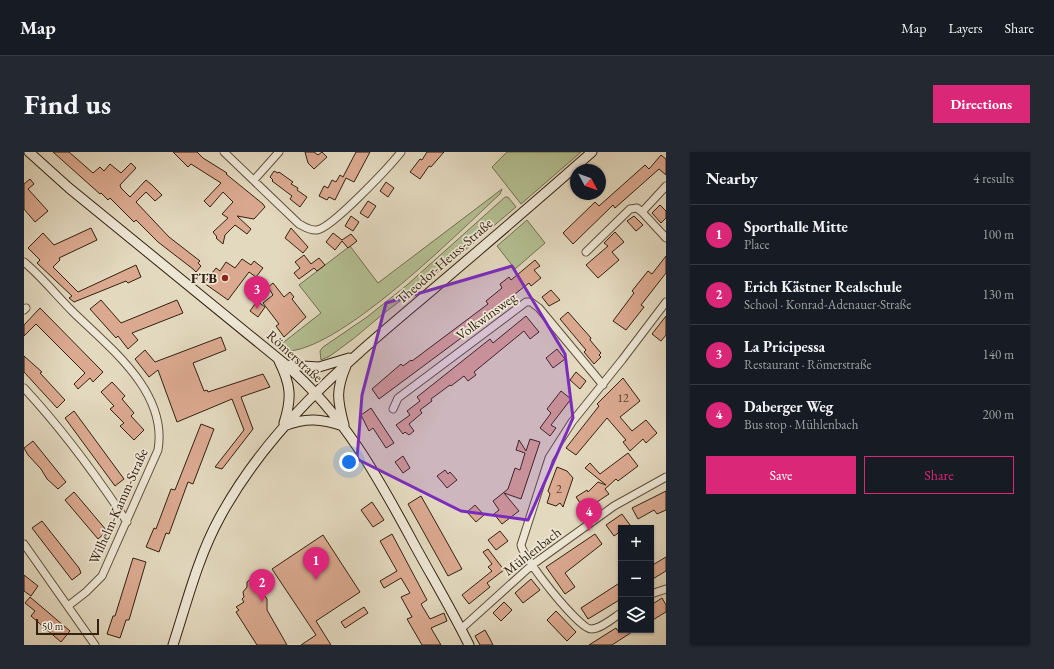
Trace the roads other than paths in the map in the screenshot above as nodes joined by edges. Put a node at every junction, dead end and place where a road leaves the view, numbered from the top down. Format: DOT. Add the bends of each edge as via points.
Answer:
graph roads {
  1 [pos="29,152"];
  2 [pos="224,152"];
  3 [pos="279,152"];
  4 [pos="401,152"];
  5 [pos="592,152"];
  6 [pos="254,180"];
  7 [pos="666,186"];
  8 [pos="642,212"];
  9 [pos="666,238"];
  10 [pos="586,252"];
  11 [pos="24,262"];
  12 [pos="666,302"];
  13 [pos="277,357"];
  14 [pos="351,359"];
  15 [pos="286,365"];
  16 [pos="602,385"];
  17 [pos="24,388"];
  18 [pos="315,392"];
  19 [pos="393,410"];
  20 [pos="283,427"];
  21 [pos="345,428"];
  22 [pos="666,477"];
  23 [pos="127,522"];
  24 [pos="24,544"];
  25 [pos="532,565"];
  26 [pos="666,589"];
  27 [pos="654,593"];
  28 [pos="68,606"];
  29 [pos="618,615"];
  30 [pos="461,629"];
  31 [pos="95,645"];
  32 [pos="173,645"];
  33 [pos="468,645"];
  1 -- 13 [label="main road, Römerstraße" via="69,188"];
  2 -- 6 [label="street"];
  3 -- 6 [label="street"];
  4 -- 6 [label="street" via="348,207 318,230 299,224"];
  5 -- 14 [label="main road, Theodor-Heuss-Straße"];
  7 -- 8 [label="street"];
  8 -- 9 [label="street"];
  8 -- 10 [label="street" via="637,208 630,209"];
  11 -- 23 [label="street, Wilhelm-Kamm-Straße" via="142,384 156,411 161,430 158,450"];
  12 -- 16 [label="street"];
  13 -- 15 [label="main road, Römerstraße"];
  13 -- 20 [label="main road" via="290,392"];
  14 -- 15 [label="main road" via="319,368"];
  14 -- 18 [label="main road, Theodor-Heuss-Straße"];
  14 -- 21 [label="main road" via="339,383 337,395"];
  15 -- 18 [label="main road, Römerstraße"];
  16 -- 19 [label="street, Volkwinsweg" via="539,308 526,302 398,398"];
  16 -- 25 [label="street" via="572,422 549,458 521,545 522,551"];
  17 -- 23 [label="street" via="49,414 77,450"];
  18 -- 20 [label="main road, Theodor-Heuss-Straße"];
  18 -- 21 [label="main road, Römerstraße"];
  20 -- 21 [label="main road" via="310,419 326,421"];
  20 -- 32 [label="main road, Theodor-Heuss-Straße" via="252,466 219,518 199,567"];
  21 -- 30 [label="main road, Römerstraße" via="380,481"];
  22 -- 25 [label="street, Mühlenbach" via="614,506"];
  23 -- 28 [label="street, Wilhelm-Kamm-Straße" via="102,576"];
  24 -- 28 [label="street"];
  25 -- 29 [label="street" via="571,614 587,628 598,628"];
  25 -- 30 [label="street, Mühlenbach"];
  26 -- 27 [label="street"];
  28 -- 31 [label="street"];
  30 -- 33 [label="main road, Römerstraße"];
}
